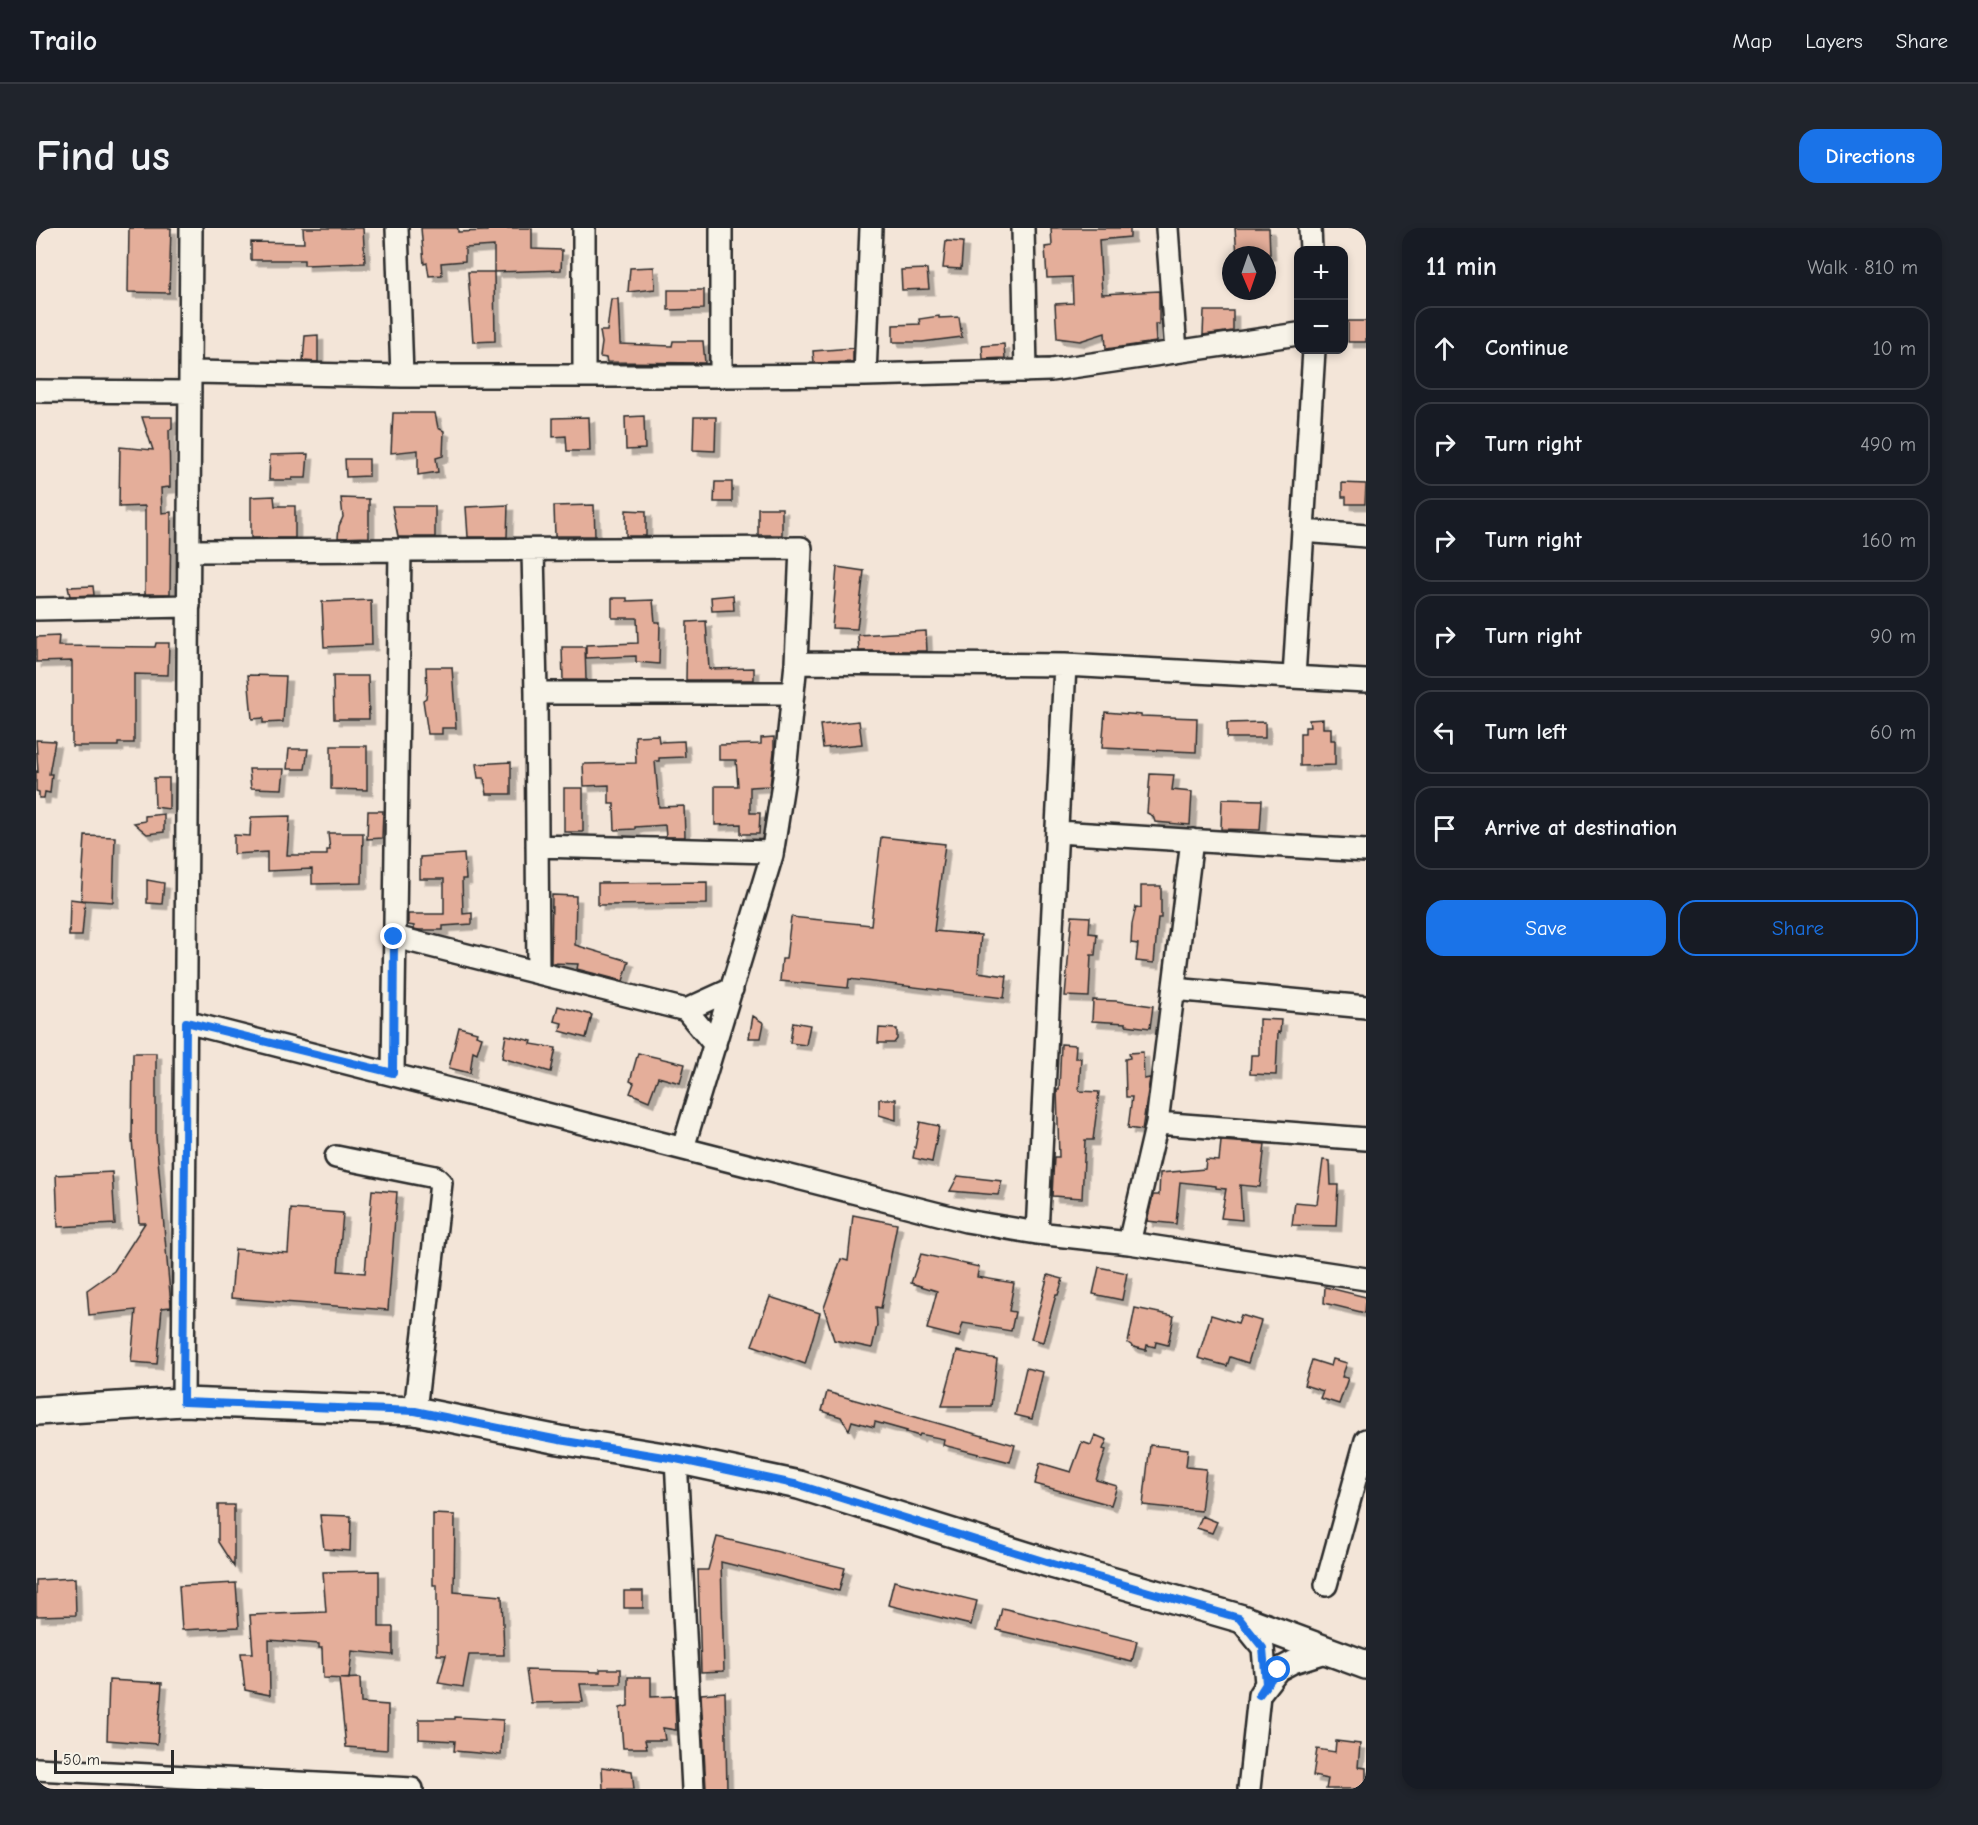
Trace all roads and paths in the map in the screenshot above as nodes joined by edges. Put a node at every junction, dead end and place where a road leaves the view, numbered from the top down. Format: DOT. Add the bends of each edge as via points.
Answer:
graph roads {
  1 [pos="191,228"];
  2 [pos="397,228"];
  3 [pos="584,228"];
  4 [pos="721,228"];
  5 [pos="871,228"];
  6 [pos="1023,228"];
  7 [pos="1167,228"];
  8 [pos="1310,228"];
  9 [pos="1311,246"];
  10 [pos="1294,335"];
  11 [pos="1176,352"];
  12 [pos="1314,354"];
  13 [pos="1026,371"];
  14 [pos="865,375"];
  15 [pos="402,376"];
  16 [pos="584,376"];
  17 [pos="721,376"];
  18 [pos="190,382"];
  19 [pos="36,391"];
  20 [pos="1303,531"];
  21 [pos="1366,536"];
  22 [pos="400,550"];
  23 [pos="533,550"];
  24 [pos="189,551"];
  25 [pos="189,606"];
  26 [pos="36,609"];
  27 [pos="796,663"];
  28 [pos="1065,665"];
  29 [pos="1294,677"];
  30 [pos="1366,681"];
  31 [pos="536,693"];
  32 [pos="793,693"];
  33 [pos="1057,832"];
  34 [pos="1192,840"];
  35 [pos="537,846"];
  36 [pos="771,852"];
  37 [pos="1366,852"];
  38 [pos="394,937"];
  39 [pos="538,973"];
  40 [pos="732,988"];
  41 [pos="1174,989"];
  42 [pos="1366,1006"];
  43 [pos="686,1010"];
  44 [pos="186,1022"];
  45 [pos="714,1045"];
  46 [pos="393,1073"];
  47 [pos="1156,1123"];
  48 [pos="1366,1139"];
  49 [pos="683,1148"];
  50 [pos="336,1156"];
  51 [pos="1037,1233"];
  52 [pos="1129,1244"];
  53 [pos="1366,1279"];
  54 [pos="183,1402"];
  55 [pos="36,1411"];
  56 [pos="415,1411"];
  57 [pos="1366,1440"];
  58 [pos="676,1459"];
  59 [pos="1326,1585"];
  60 [pos="1239,1618"];
  61 [pos="1328,1651"];
  62 [pos="1366,1665"];
  63 [pos="1259,1695"];
  64 [pos="36,1769"];
  65 [pos="412,1789"];
  66 [pos="693,1789"];
  67 [pos="1249,1789"];
  1 -- 18 [label="street"];
  2 -- 15 [label="street"];
  3 -- 16 [label="street"];
  4 -- 17 [label="street"];
  5 -- 14 [label="street"];
  6 -- 13 [label="street"];
  7 -- 11 [label="street"];
  8 -- 9 [label="street"];
  10 -- 11 [label="street"];
  11 -- 13 [label="street"];
  12 -- 20 [label="street"];
  13 -- 14 [label="street"];
  14 -- 17 [label="street"];
  15 -- 16 [label="street"];
  15 -- 18 [label="street"];
  16 -- 17 [label="street"];
  18 -- 19 [label="street"];
  18 -- 24 [label="street"];
  20 -- 21 [label="street"];
  20 -- 29 [label="street"];
  22 -- 23 [label="street"];
  22 -- 24 [label="street"];
  22 -- 38 [label="street"];
  23 -- 27 [label="street" via="801,548"];
  23 -- 31 [label="street"];
  24 -- 25 [label="street"];
  25 -- 26 [label="street"];
  25 -- 44 [label="street"];
  27 -- 28 [label="street"];
  27 -- 32 [label="street"];
  28 -- 29 [label="street"];
  28 -- 33 [label="street"];
  29 -- 30 [label="street"];
  31 -- 32 [label="street"];
  31 -- 35 [label="street"];
  32 -- 36 [label="street"];
  33 -- 34 [label="street"];
  33 -- 51 [label="street"];
  34 -- 37 [label="street"];
  34 -- 41 [label="street"];
  35 -- 36 [label="street"];
  35 -- 39 [label="street"];
  36 -- 40 [label="street"];
  38 -- 39 [label="street"];
  38 -- 46 [label="street"];
  39 -- 43 [label="street"];
  40 -- 43 [label="street"];
  40 -- 45 [label="street"];
  41 -- 42 [label="street"];
  41 -- 47 [label="street"];
  43 -- 45 [label="street"];
  44 -- 46 [label="street"];
  44 -- 54 [label="street"];
  45 -- 49 [label="street"];
  46 -- 49 [label="street"];
  47 -- 48 [label="street"];
  47 -- 52 [label="street"];
  49 -- 51 [label="street" via="966,1221"];
  50 -- 56 [label="street" via="435,1177 441,1183"];
  51 -- 52 [label="street"];
  52 -- 53 [label="street"];
  54 -- 55 [label="main road"];
  54 -- 56 [label="main road"];
  56 -- 58 [label="main road"];
  57 -- 59 [label="street"];
  58 -- 60 [label="main road" via="799,1485"];
  58 -- 66 [label="street"];
  60 -- 61 [label="main road"];
  60 -- 63 [label="street" via="1263,1648 1266,1684"];
  61 -- 62 [label="main road"];
  61 -- 63 [label="street" via="1278,1670"];
  63 -- 67 [label="street"];
  64 -- 65 [label="street"];
}
